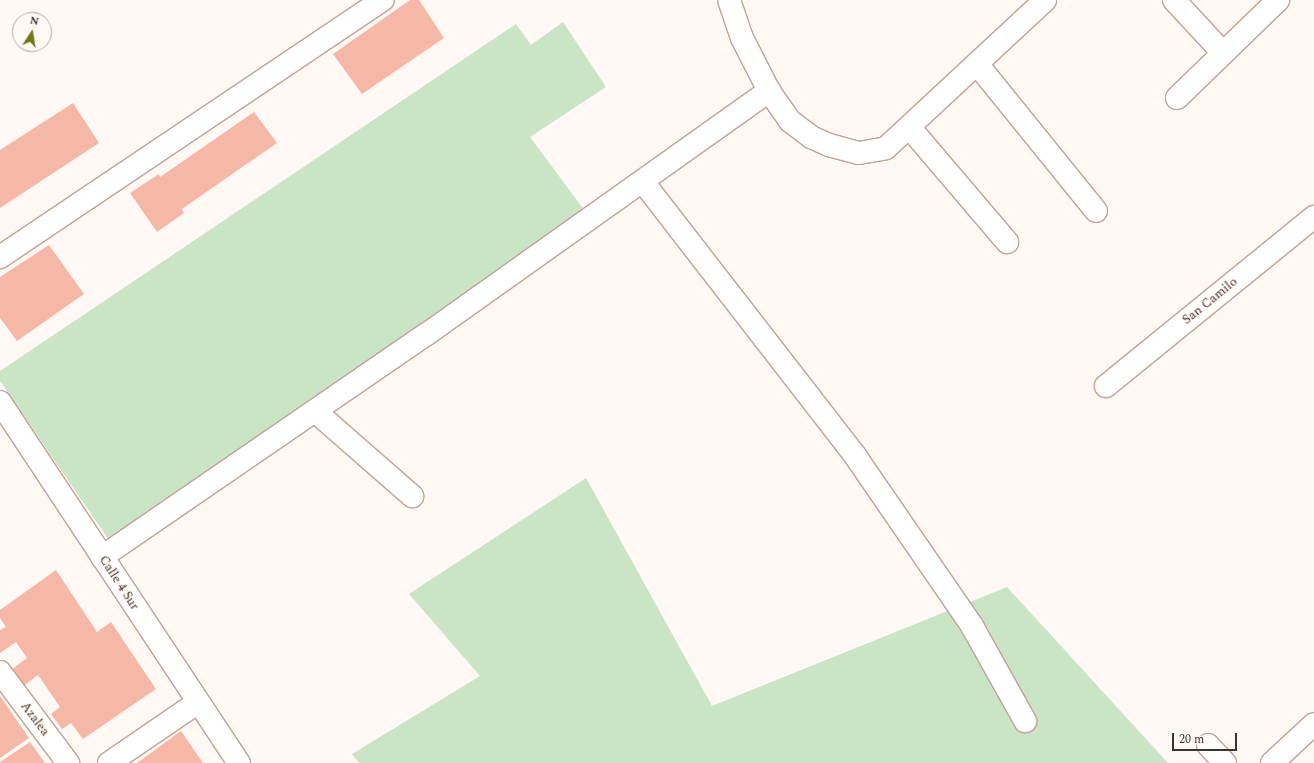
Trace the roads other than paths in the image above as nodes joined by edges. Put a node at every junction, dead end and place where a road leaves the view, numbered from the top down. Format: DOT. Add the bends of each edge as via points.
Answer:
graph roads {
  1 [pos="383,0"];
  2 [pos="729,0"];
  3 [pos="1045,0"];
  4 [pos="1174,0"];
  5 [pos="1278,0"];
  6 [pos="1223,53"];
  7 [pos="977,64"];
  8 [pos="769,91"];
  9 [pos="1177,98"];
  10 [pos="910,128"];
  11 [pos="643,182"];
  12 [pos="1096,211"];
  13 [pos="1314,217"];
  14 [pos="1007,242"];
  15 [pos="0,258"];
  16 [pos="1106,386"];
  17 [pos="0,402"];
  18 [pos="316,412"];
  19 [pos="412,496"];
  20 [pos="102,558"];
  21 [pos="1,675"];
  22 [pos="197,703"];
  23 [pos="1025,721"];
  24 [pos="1314,724"];
  25 [pos="1208,745"];
  26 [pos="68,763"];
  27 [pos="109,763"];
  28 [pos="239,763"];
  29 [pos="1225,763"];
  30 [pos="1272,763"];
  1 -- 15 [label="street"];
  2 -- 8 [label="street" via="742,38"];
  3 -- 7 [label="street"];
  4 -- 6 [label="street"];
  5 -- 6 [label="street"];
  6 -- 9 [label="street"];
  7 -- 10 [label="street"];
  7 -- 12 [label="street"];
  8 -- 10 [label="street" via="790,121 811,137 859,153 886,148"];
  8 -- 11 [label="street"];
  10 -- 14 [label="street"];
  11 -- 18 [label="street"];
  11 -- 23 [label="street" via="856,457 972,626"];
  13 -- 16 [label="street, San Camilo"];
  17 -- 20 [label="street, Calle 4 Sur"];
  18 -- 19 [label="street"];
  18 -- 20 [label="street"];
  20 -- 22 [label="street, Calle 4 Sur"];
  21 -- 26 [label="street, Azalea"];
  22 -- 27 [label="street"];
  22 -- 28 [label="street, Calle 4 Sur"];
  24 -- 30 [label="street"];
  25 -- 29 [label="street"];
}
